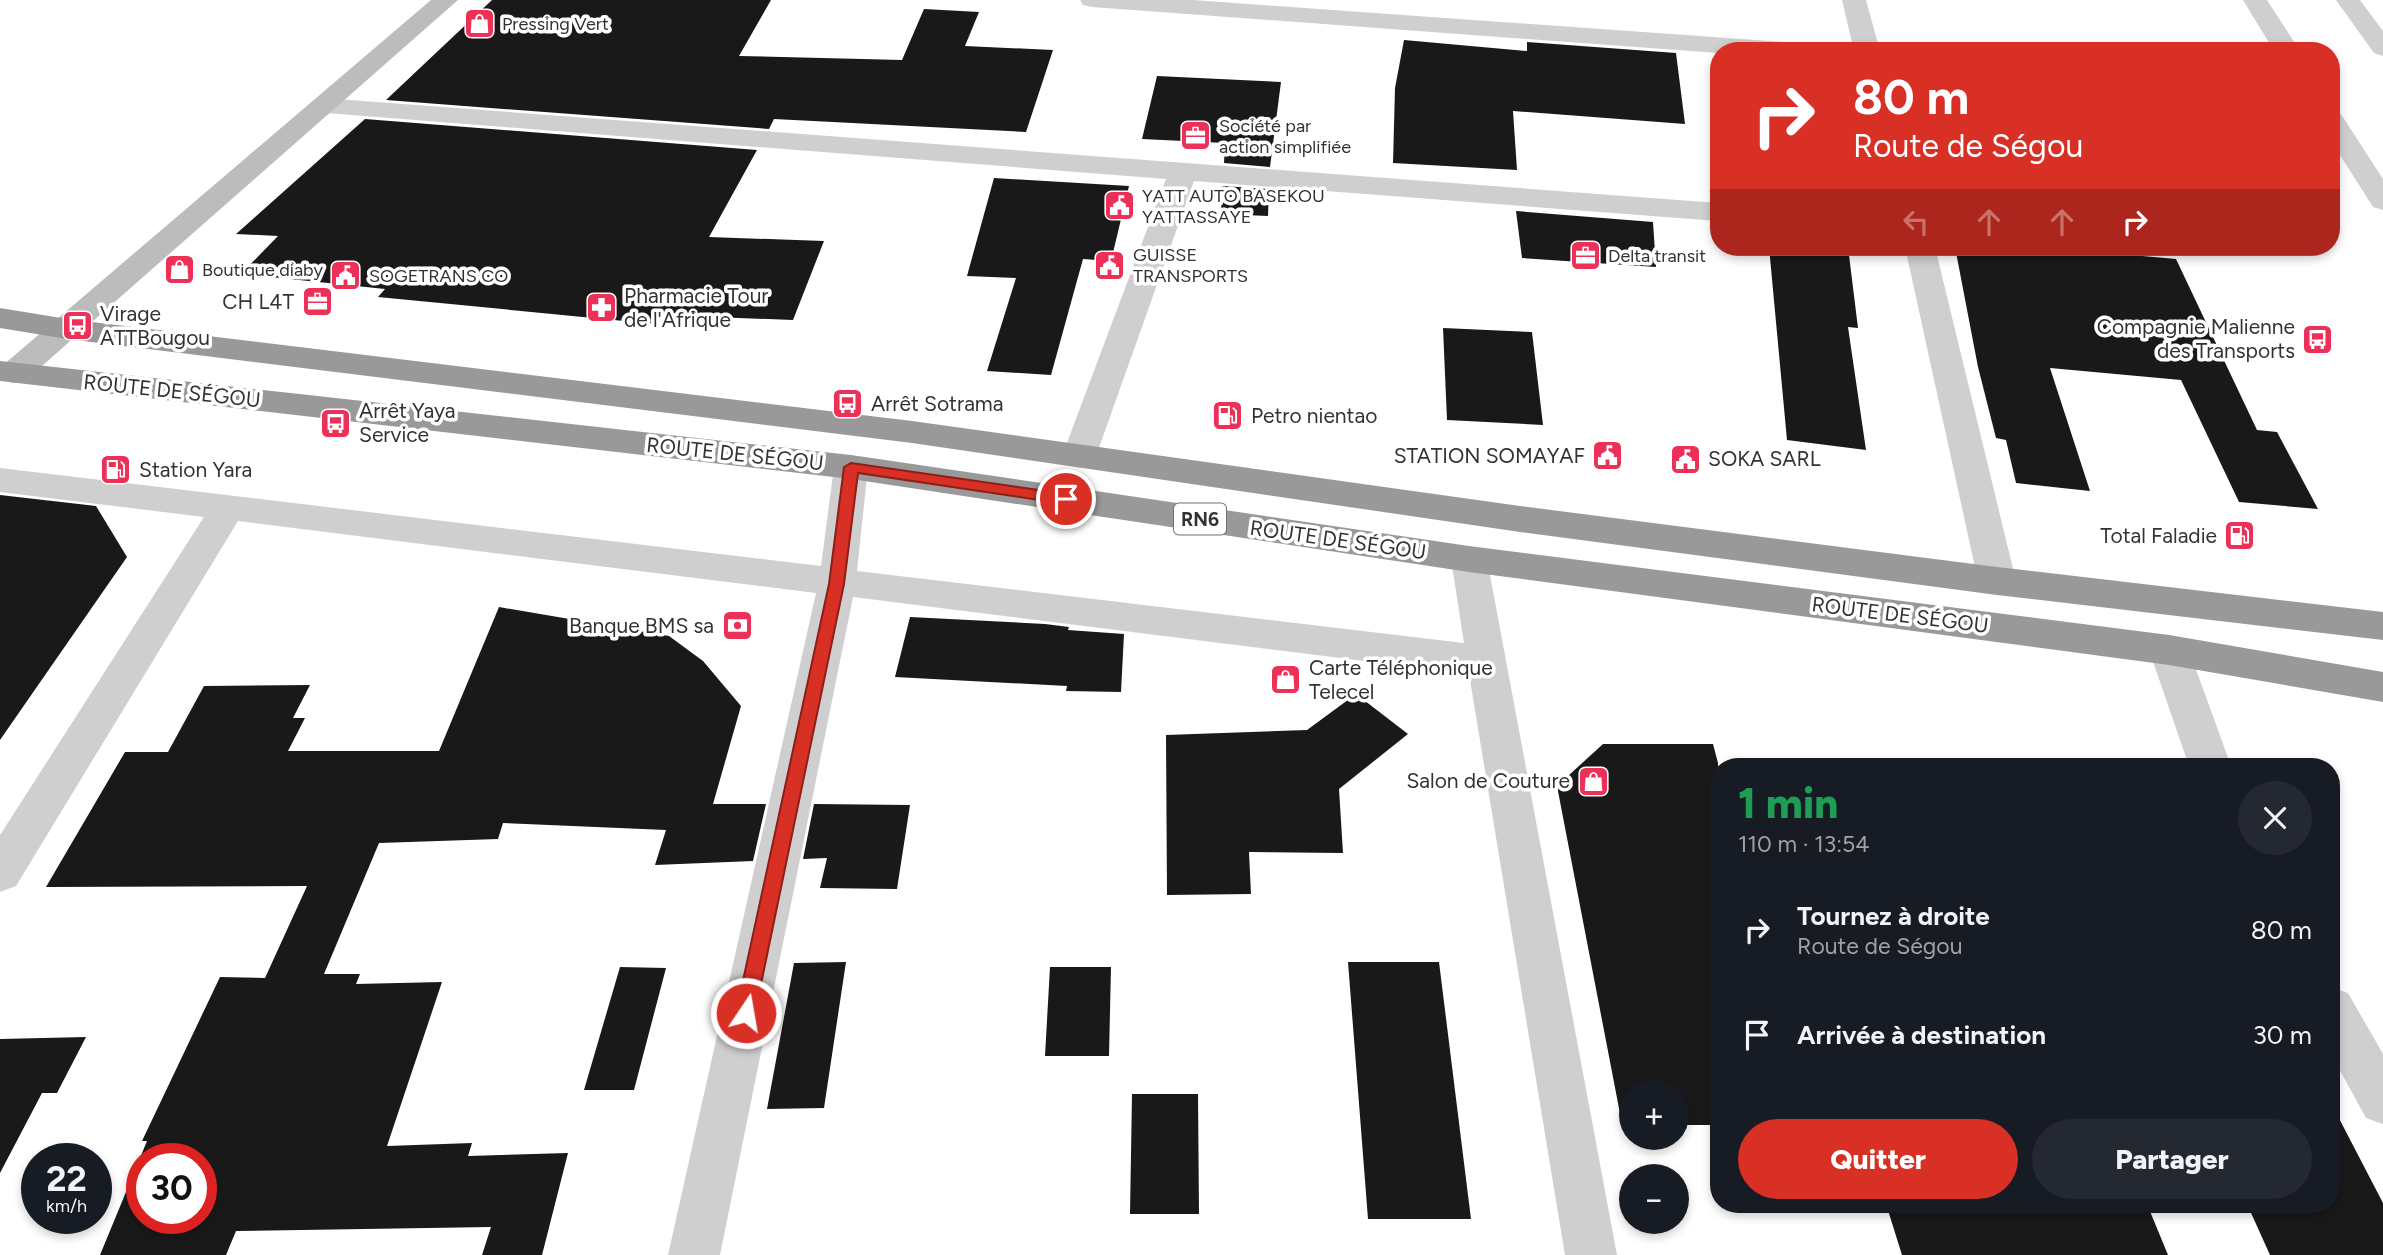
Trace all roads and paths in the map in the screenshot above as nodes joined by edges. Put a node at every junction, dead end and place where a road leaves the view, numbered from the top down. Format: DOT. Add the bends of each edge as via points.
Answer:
graph roads {
  1 [pos="446,0"];
  2 [pos="1092,0"];
  3 [pos="1854,0"];
  4 [pos="2255,0"];
  5 [pos="2348,0"];
  6 [pos="1865,42"];
  7 [pos="2281,42"];
  8 [pos="1710,45"];
  9 [pos="2383,48"];
  10 [pos="323,106"];
  11 [pos="2340,134"];
  12 [pos="1183,172"];
  13 [pos="2383,201"];
  14 [pos="1710,211"];
  15 [pos="1922,256"];
  16 [pos="0,318"];
  17 [pos="66,329"];
  18 [pos="7,372"];
  19 [pos="1079,456"];
  20 [pos="851,467"];
  21 [pos="0,480"];
  22 [pos="228,508"];
  23 [pos="1469,559"];
  24 [pos="1997,581"];
  25 [pos="837,584"];
  26 [pos="2383,626"];
  27 [pos="2169,650"];
  28 [pos="1488,661"];
  29 [pos="2383,687"];
  30 [pos="2207,758"];
  31 [pos="0,873"];
  32 [pos="2340,1024"];
  33 [pos="2383,1101"];
  34 [pos="694,1255"];
  35 [pos="1591,1255"];
  1 -- 10 [label="street"];
  2 -- 8 [label="street"];
  3 -- 6 [label="street"];
  4 -- 7 [label="street"];
  5 -- 9 [label="street"];
  10 -- 12 [label="street"];
  10 -- 17 [label="street"];
  11 -- 13 [label="street"];
  12 -- 14 [label="street"];
  12 -- 19 [label="street"];
  15 -- 24 [label="street"];
  16 -- 17 [label="highway, ROUTE DE SÉGOU / RN6"];
  17 -- 18 [label="street"];
  17 -- 19 [label="highway, ROUTE DE SÉGOU / RN6" via="884,428"];
  18 -- 20 [label="highway, ROUTE DE SÉGOU / RN6"];
  19 -- 24 [label="highway, ROUTE DE SÉGOU / RN6"];
  20 -- 23 [label="highway, ROUTE DE SÉGOU / RN6"];
  20 -- 25 [label="street"];
  21 -- 22 [label="street"];
  22 -- 25 [label="street"];
  22 -- 31 [label="street"];
  23 -- 27 [label="highway, ROUTE DE SÉGOU / RN6"];
  23 -- 28 [label="street"];
  24 -- 26 [label="highway, ROUTE DE SÉGOU / RN6"];
  25 -- 28 [label="street"];
  25 -- 34 [label="street"];
  27 -- 29 [label="highway, ROUTE DE SÉGOU / RN6"];
  27 -- 30 [label="street"];
  28 -- 35 [label="street"];
  32 -- 33 [label="street"];
}
